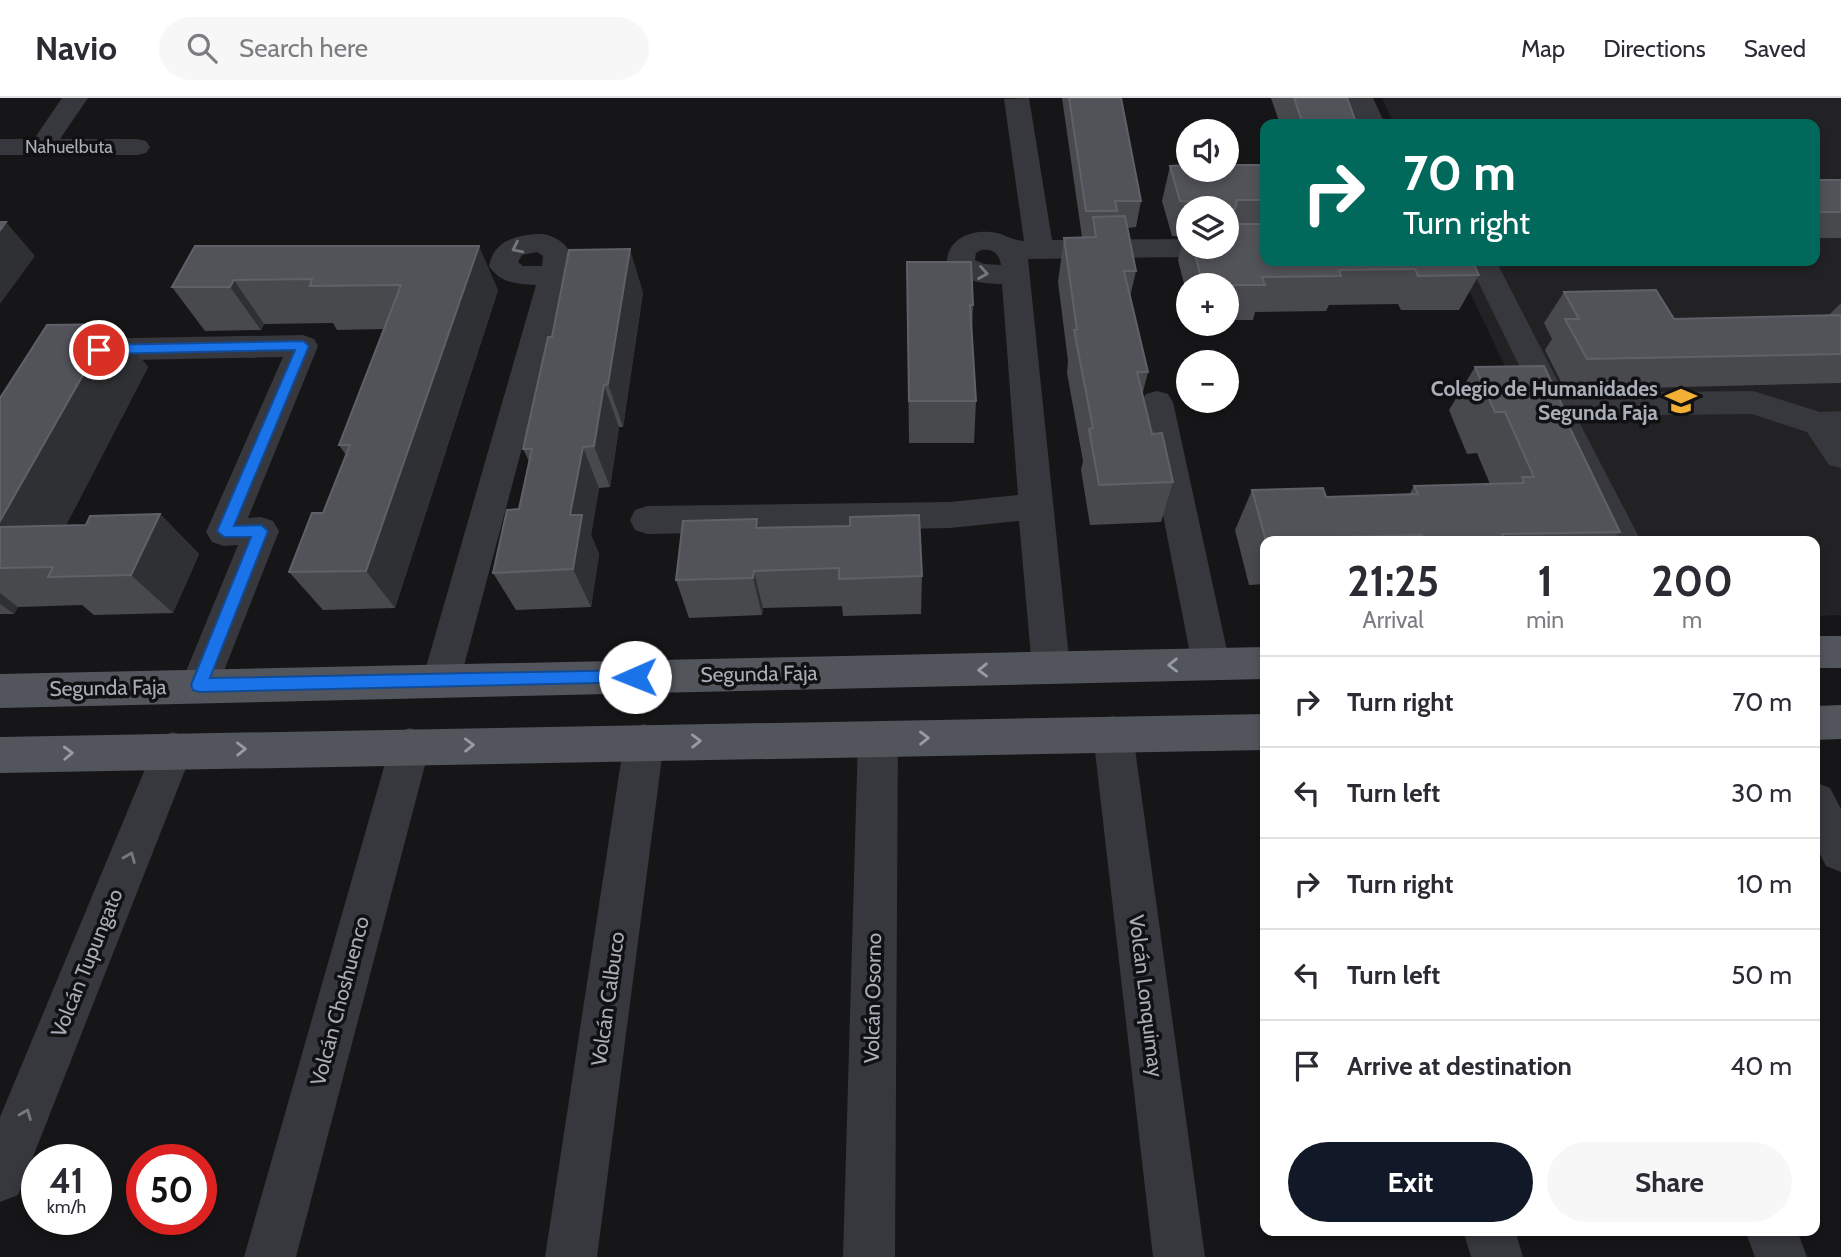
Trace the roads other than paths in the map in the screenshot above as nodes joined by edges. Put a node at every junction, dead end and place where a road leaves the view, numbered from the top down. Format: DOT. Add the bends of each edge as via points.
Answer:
graph roads {
  1 [pos="75,98"];
  2 [pos="1360,98"];
  3 [pos="1017,99"];
  4 [pos="1370,119"];
  5 [pos="42,146"];
  6 [pos="0,147"];
  7 [pos="137,147"];
  8 [pos="1260,247"];
  9 [pos="1039,248"];
  10 [pos="1484,266"];
  11 [pos="553,276"];
  12 [pos="44,351"];
  13 [pos="1157,402"];
  14 [pos="1554,405"];
  15 [pos="1830,424"];
  16 [pos="1841,456"];
  17 [pos="1035,506"];
  18 [pos="647,520"];
  19 [pos="1620,536"];
  20 [pos="1820,652"];
  21 [pos="1841,652"];
  22 [pos="1260,663"];
  23 [pos="1211,664"];
  24 [pos="1051,668"];
  25 [pos="441,681"];
  26 [pos="199,685"];
  27 [pos="0,691"];
  28 [pos="1841,722"];
  29 [pos="1820,723"];
  30 [pos="1260,732"];
  31 [pos="1113,734"];
  32 [pos="878,738"];
  33 [pos="644,742"];
  34 [pos="410,746"];
  35 [pos="173,750"];
  36 [pos="0,755"];
  37 [pos="1820,811"];
  38 [pos="1841,852"];
  39 [pos="0,1177"];
  40 [pos="1491,1236"];
  41 [pos="1773,1236"];
  42 [pos="271,1257"];
  43 [pos="572,1257"];
  44 [pos="869,1257"];
  45 [pos="1179,1257"];
  46 [pos="1497,1257"];
  47 [pos="1781,1257"];
  1 -- 5 [label="street"];
  2 -- 4 [label="street"];
  3 -- 9 [label="street"];
  5 -- 6 [label="street, Nahuelbuta"];
  5 -- 7 [label="street, Nahuelbuta"];
  8 -- 9 [label="street"];
  9 -- 17 [label="street" via="1013,262"];
  10 -- 14 [label="street"];
  11 -- 25 [label="street"];
  12 -- 26 [label="street" via="303,346 224,531 261,531"];
  13 -- 23 [label="street"];
  14 -- 15 [label="street" via="1753,402"];
  14 -- 19 [label="street"];
  15 -- 16 [label="street"];
  17 -- 18 [label="street" via="950,515"];
  17 -- 24 [label="street"];
  20 -- 21 [label="main road"];
  22 -- 23 [label="main road, Segunda Faja"];
  23 -- 24 [label="main road, Segunda Faja, one-way"];
  24 -- 25 [label="main road, Segunda Faja, one-way"];
  25 -- 26 [label="main road, Segunda Faja"];
  26 -- 27 [label="main road, Segunda Faja"];
  28 -- 29 [label="main road"];
  30 -- 31 [label="main road"];
  32 -- 31 [label="main road, one-way"];
  31 -- 45 [label="street, Volcán Lonquimay"];
  33 -- 32 [label="main road, one-way"];
  32 -- 44 [label="street, Volcán Osorno"];
  34 -- 33 [label="main road, one-way"];
  33 -- 43 [label="street, Volcán Calbuco"];
  35 -- 34 [label="main road, one-way"];
  34 -- 42 [label="street, Volcán Choshuenco"];
  36 -- 35 [label="main road, one-way"];
  39 -- 35 [label="street, Volcán Tupungato, one-way"];
  37 -- 38 [label="street"];
  40 -- 46 [label="street"];
  41 -- 47 [label="street"];
}
